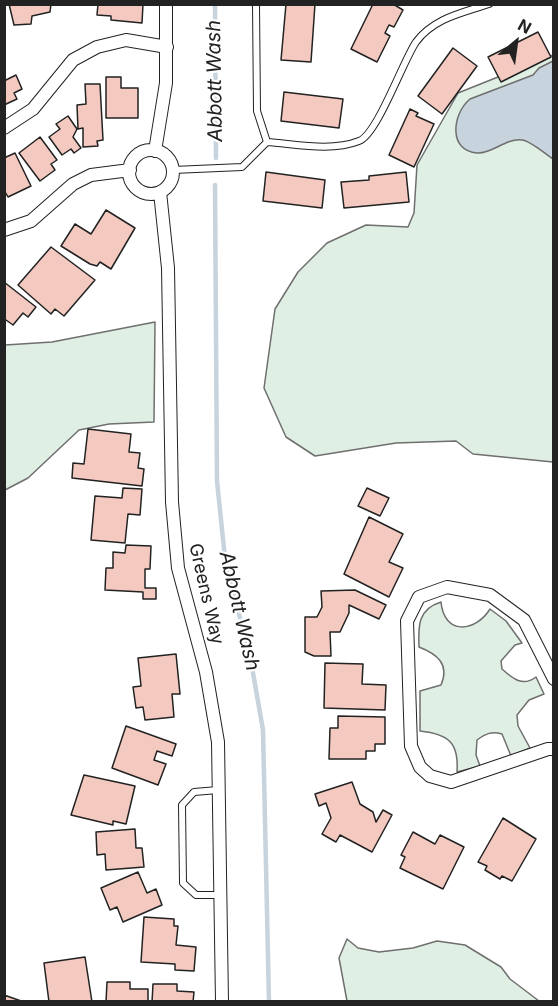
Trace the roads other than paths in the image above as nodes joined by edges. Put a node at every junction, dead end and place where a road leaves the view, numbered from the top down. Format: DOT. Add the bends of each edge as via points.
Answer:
graph roads {
  1 [pos="166,4"];
  2 [pos="256,4"];
  3 [pos="489,4"];
  4 [pos="167,46"];
  5 [pos="4,128"];
  6 [pos="267,142"];
  7 [pos="155,151"];
  8 [pos="130,170"];
  9 [pos="173,170"];
  10 [pos="160,192"];
  11 [pos="4,230"];
  12 [pos="554,679"];
  13 [pos="552,747"];
  14 [pos="218,790"];
  15 [pos="221,896"];
  16 [pos="222,1002"];
  1 -- 4 [label="street"];
  2 -- 6 [label="lane" via="257,111"];
  3 -- 6 [label="lane" via="443,18 417,42 362,141 339,147"];
  4 -- 5 [label="street" via="126,40 97,47 73,60 33,109"];
  4 -- 7 [label="street" via="166,83"];
  6 -- 9 [label="lane" via="242,167"];
  7 -- 8 [label="street" via="141,153"];
  7 -- 9 [label="street" via="167,158"];
  8 -- 10 [label="street" via="136,188 147,194"];
  8 -- 11 [label="street" via="91,175 73,184 31,221"];
  9 -- 10 [label="street" via="170,183"];
  10 -- 14 [label="street, Greens Way" via="168,268 172,502 177,557 206,672 218,742"];
  12 -- 13 [label="street" via="524,620 490,595 447,587 419,597 407,621 411,746 420,767 430,776 451,782"];
  14 -- 15 [label="street, Greens Way"];
  14 -- 15 [label="lane" via="194,792 182,806 183,883 196,895"];
  15 -- 16 [label="street, Greens Way"];
}
